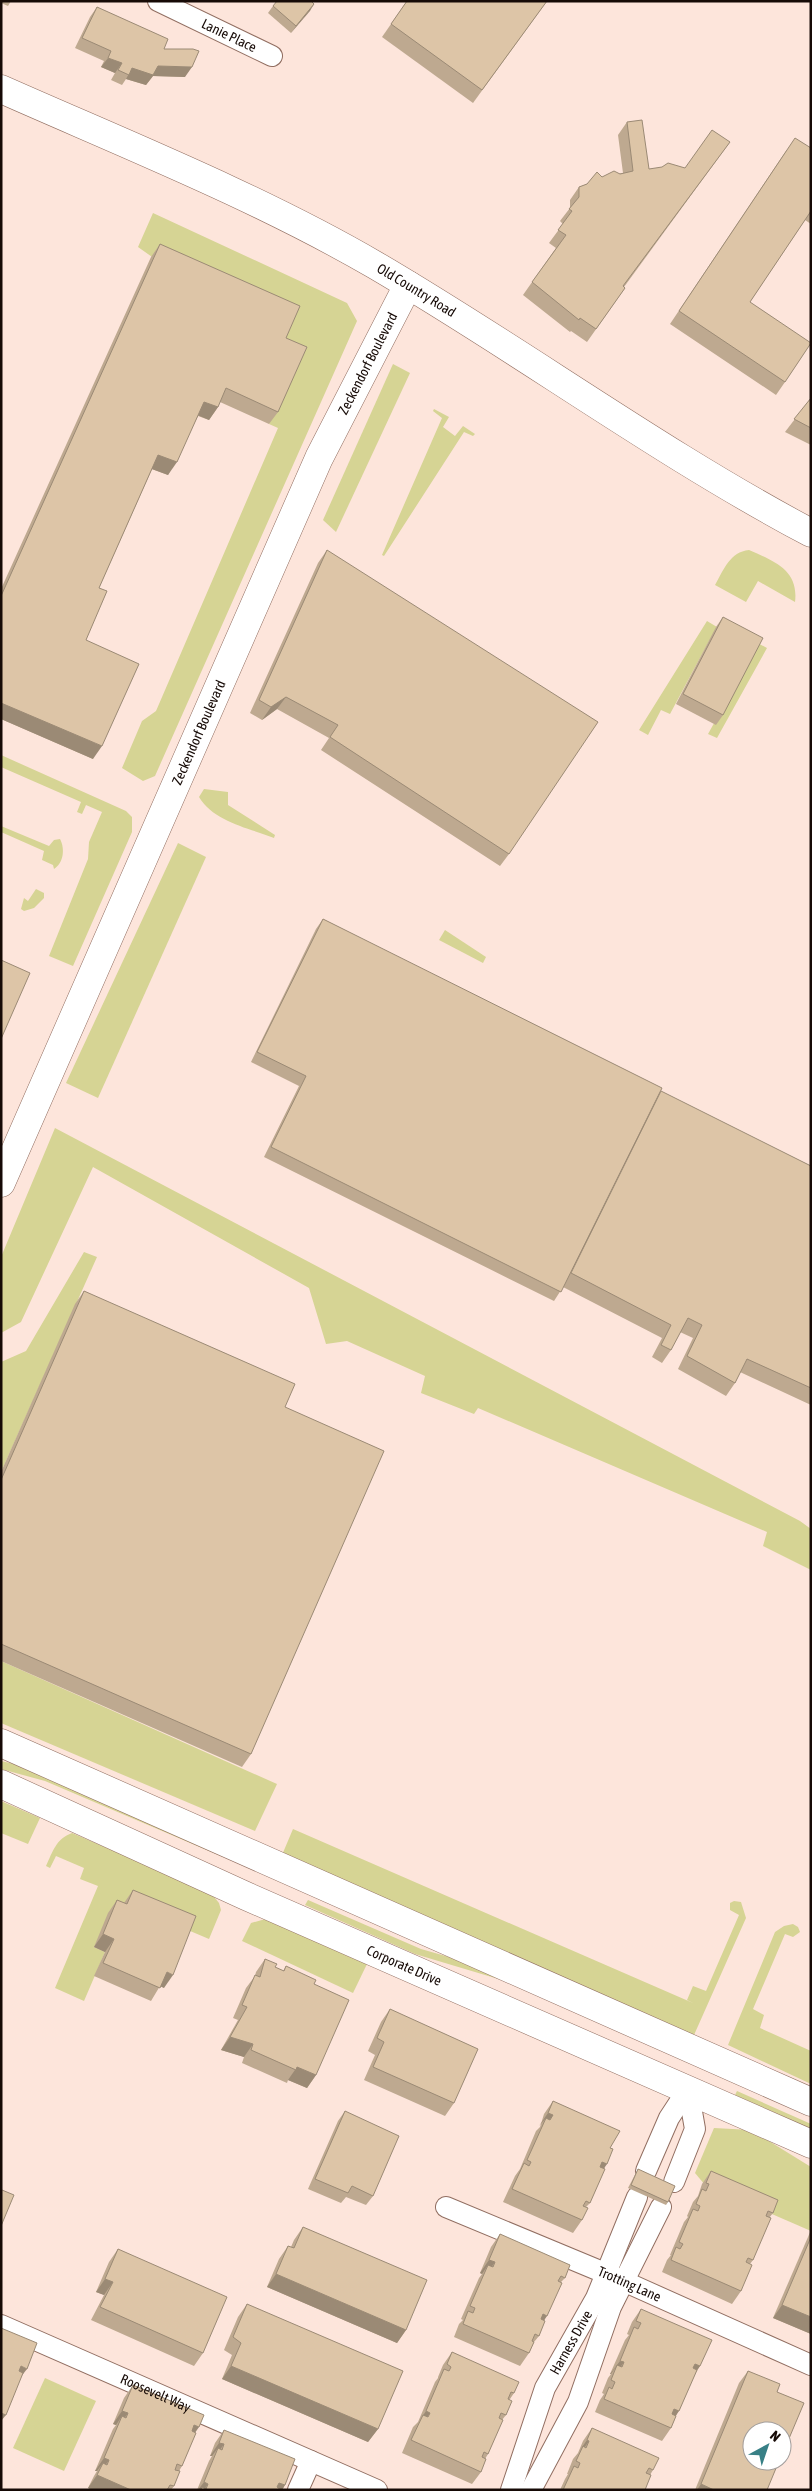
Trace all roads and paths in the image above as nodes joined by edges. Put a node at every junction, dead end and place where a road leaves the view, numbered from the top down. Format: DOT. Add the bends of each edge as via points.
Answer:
graph roads {
  1 [pos="158,1"];
  2 [pos="272,56"];
  3 [pos="1,89"];
  4 [pos="408,285"];
  5 [pos="811,533"];
  6 [pos="1,1183"];
  7 [pos="1,1744"];
  8 [pos="1,1784"];
  9 [pos="688,2089"];
  10 [pos="811,2102"];
  11 [pos="811,2144"];
  12 [pos="646,2171"];
  13 [pos="674,2182"];
  14 [pos="446,2207"];
  15 [pos="614,2278"];
  16 [pos="1,2325"];
  17 [pos="811,2365"];
  18 [pos="311,2461"];
  19 [pos="298,2490"];
  20 [pos="377,2490"];
  21 [pos="511,2490"];
  22 [pos="531,2490"];
  1 -- 2 [label="street, Lanie Place"];
  3 -- 4 [label="main road, Old Country Road" via="279,215"];
  4 -- 5 [label="main road, Old Country Road" via="704,473"];
  4 -- 6 [label="main road, Zeckendorf Boulevard" via="315,466"];
  7 -- 10 [label="main road"];
  8 -- 9 [label="main road, Corporate Drive" via="318,1928"];
  9 -- 11 [label="main road, Corporate Drive"];
  9 -- 12 [label="street" via="669,2118"];
  9 -- 13 [label="street" via="695,2129"];
  14 -- 15 [label="street, Trotting Lane"];
  15 -- 15 [label="street, Harness Drive" via="633,2205 657,2215"];
  15 -- 17 [label="street, Trotting Lane"];
  15 -- 21 [label="street, Harness Drive" via="596,2298 545,2388"];
  15 -- 22 [label="street, Harness Drive" via="610,2307 578,2402"];
  16 -- 18 [label="street, Roosevelt Way"];
  18 -- 19 [label="street"];
  18 -- 20 [label="street, Roosevelt Way"];
}
